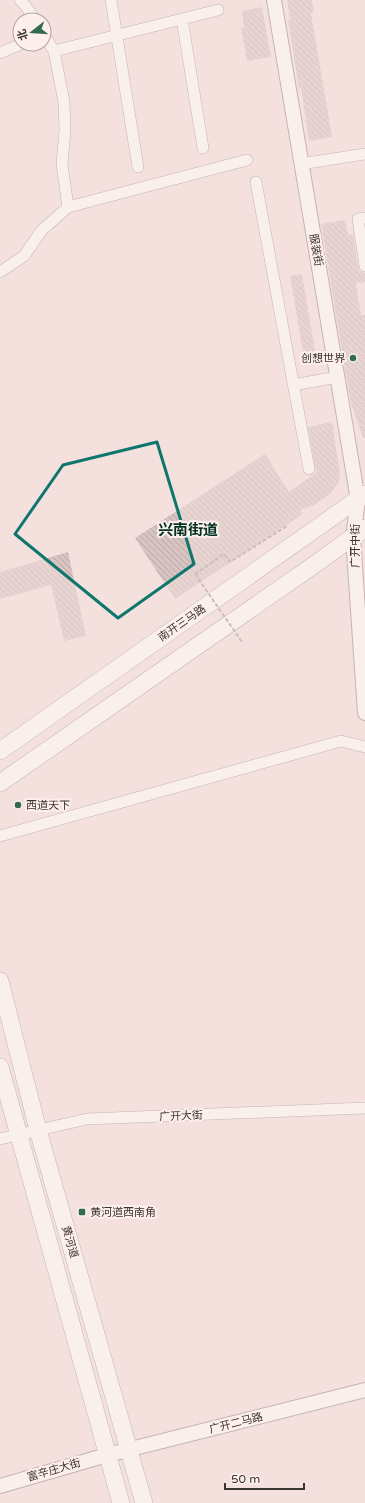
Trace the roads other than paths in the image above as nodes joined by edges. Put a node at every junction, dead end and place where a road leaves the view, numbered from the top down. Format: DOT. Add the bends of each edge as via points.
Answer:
graph roads {
  1 [pos="20,0"];
  2 [pos="111,0"];
  3 [pos="274,0"];
  4 [pos="218,10"];
  5 [pos="30,12"];
  6 [pos="182,19"];
  7 [pos="117,36"];
  8 [pos="12,48"];
  9 [pos="52,48"];
  10 [pos="54,51"];
  11 [pos="0,53"];
  12 [pos="203,148"];
  13 [pos="365,154"];
  14 [pos="247,160"];
  15 [pos="301,164"];
  16 [pos="138,167"];
  17 [pos="256,182"];
  18 [pos="68,207"];
  19 [pos="365,218"];
  20 [pos="365,266"];
  21 [pos="0,272"];
  22 [pos="337,377"];
  23 [pos="293,385"];
  24 [pos="309,469"];
  25 [pos="361,497"];
  26 [pos="359,533"];
  27 [pos="365,713"];
  28 [pos="365,747"];
  29 [pos="0,752"];
  30 [pos="0,783"];
  31 [pos="0,836"];
  32 [pos="0,981"];
  33 [pos="0,1067"];
  34 [pos="365,1108"];
  35 [pos="38,1130"];
  36 [pos="18,1134"];
  37 [pos="0,1139"];
  38 [pos="365,1390"];
  39 [pos="129,1450"];
  40 [pos="108,1455"];
  41 [pos="0,1486"];
  42 [pos="121,1503"];
  43 [pos="144,1503"];
  1 -- 5 [label="street"];
  2 -- 7 [label="street"];
  3 -- 15 [label="street, 服装街"];
  4 -- 6 [label="street"];
  6 -- 7 [label="street"];
  6 -- 12 [label="street"];
  7 -- 10 [label="street"];
  7 -- 16 [label="street"];
  8 -- 11 [label="street"];
  9 -- 10 [label="street"];
  10 -- 18 [label="street" via="64,102 62,164"];
  13 -- 15 [label="street"];
  14 -- 18 [label="street"];
  15 -- 22 [label="street, 服装街"];
  17 -- 23 [label="street"];
  18 -- 21 [label="street" via="42,230 24,256"];
  19 -- 20 [label="street" via="358,219"];
  22 -- 23 [label="street"];
  22 -- 25 [label="street, 服装街"];
  23 -- 24 [label="street"];
  25 -- 26 [label="street, 广开中街"];
  25 -- 29 [label="main road, 南开三马路"];
  26 -- 27 [label="street, 广开中街"];
  26 -- 30 [label="main road"];
  28 -- 31 [label="street" via="341,741"];
  32 -- 35 [label="main road, 黄河道"];
  33 -- 36 [label="main road, 黄河道"];
  34 -- 35 [label="street, 广开大街" via="87,1119"];
  35 -- 36 [label="street, 广开大街"];
  35 -- 39 [label="main road, 黄河道"];
  36 -- 37 [label="street, 广开大街"];
  36 -- 40 [label="main road, 黄河道"];
  38 -- 39 [label="street, 广开二马路"];
  39 -- 40 [label="street, 广开二马路"];
  39 -- 43 [label="main road, 黄河道"];
  40 -- 41 [label="street, 富辛庄大街"];
  40 -- 42 [label="main road, 黄河道"];
}
